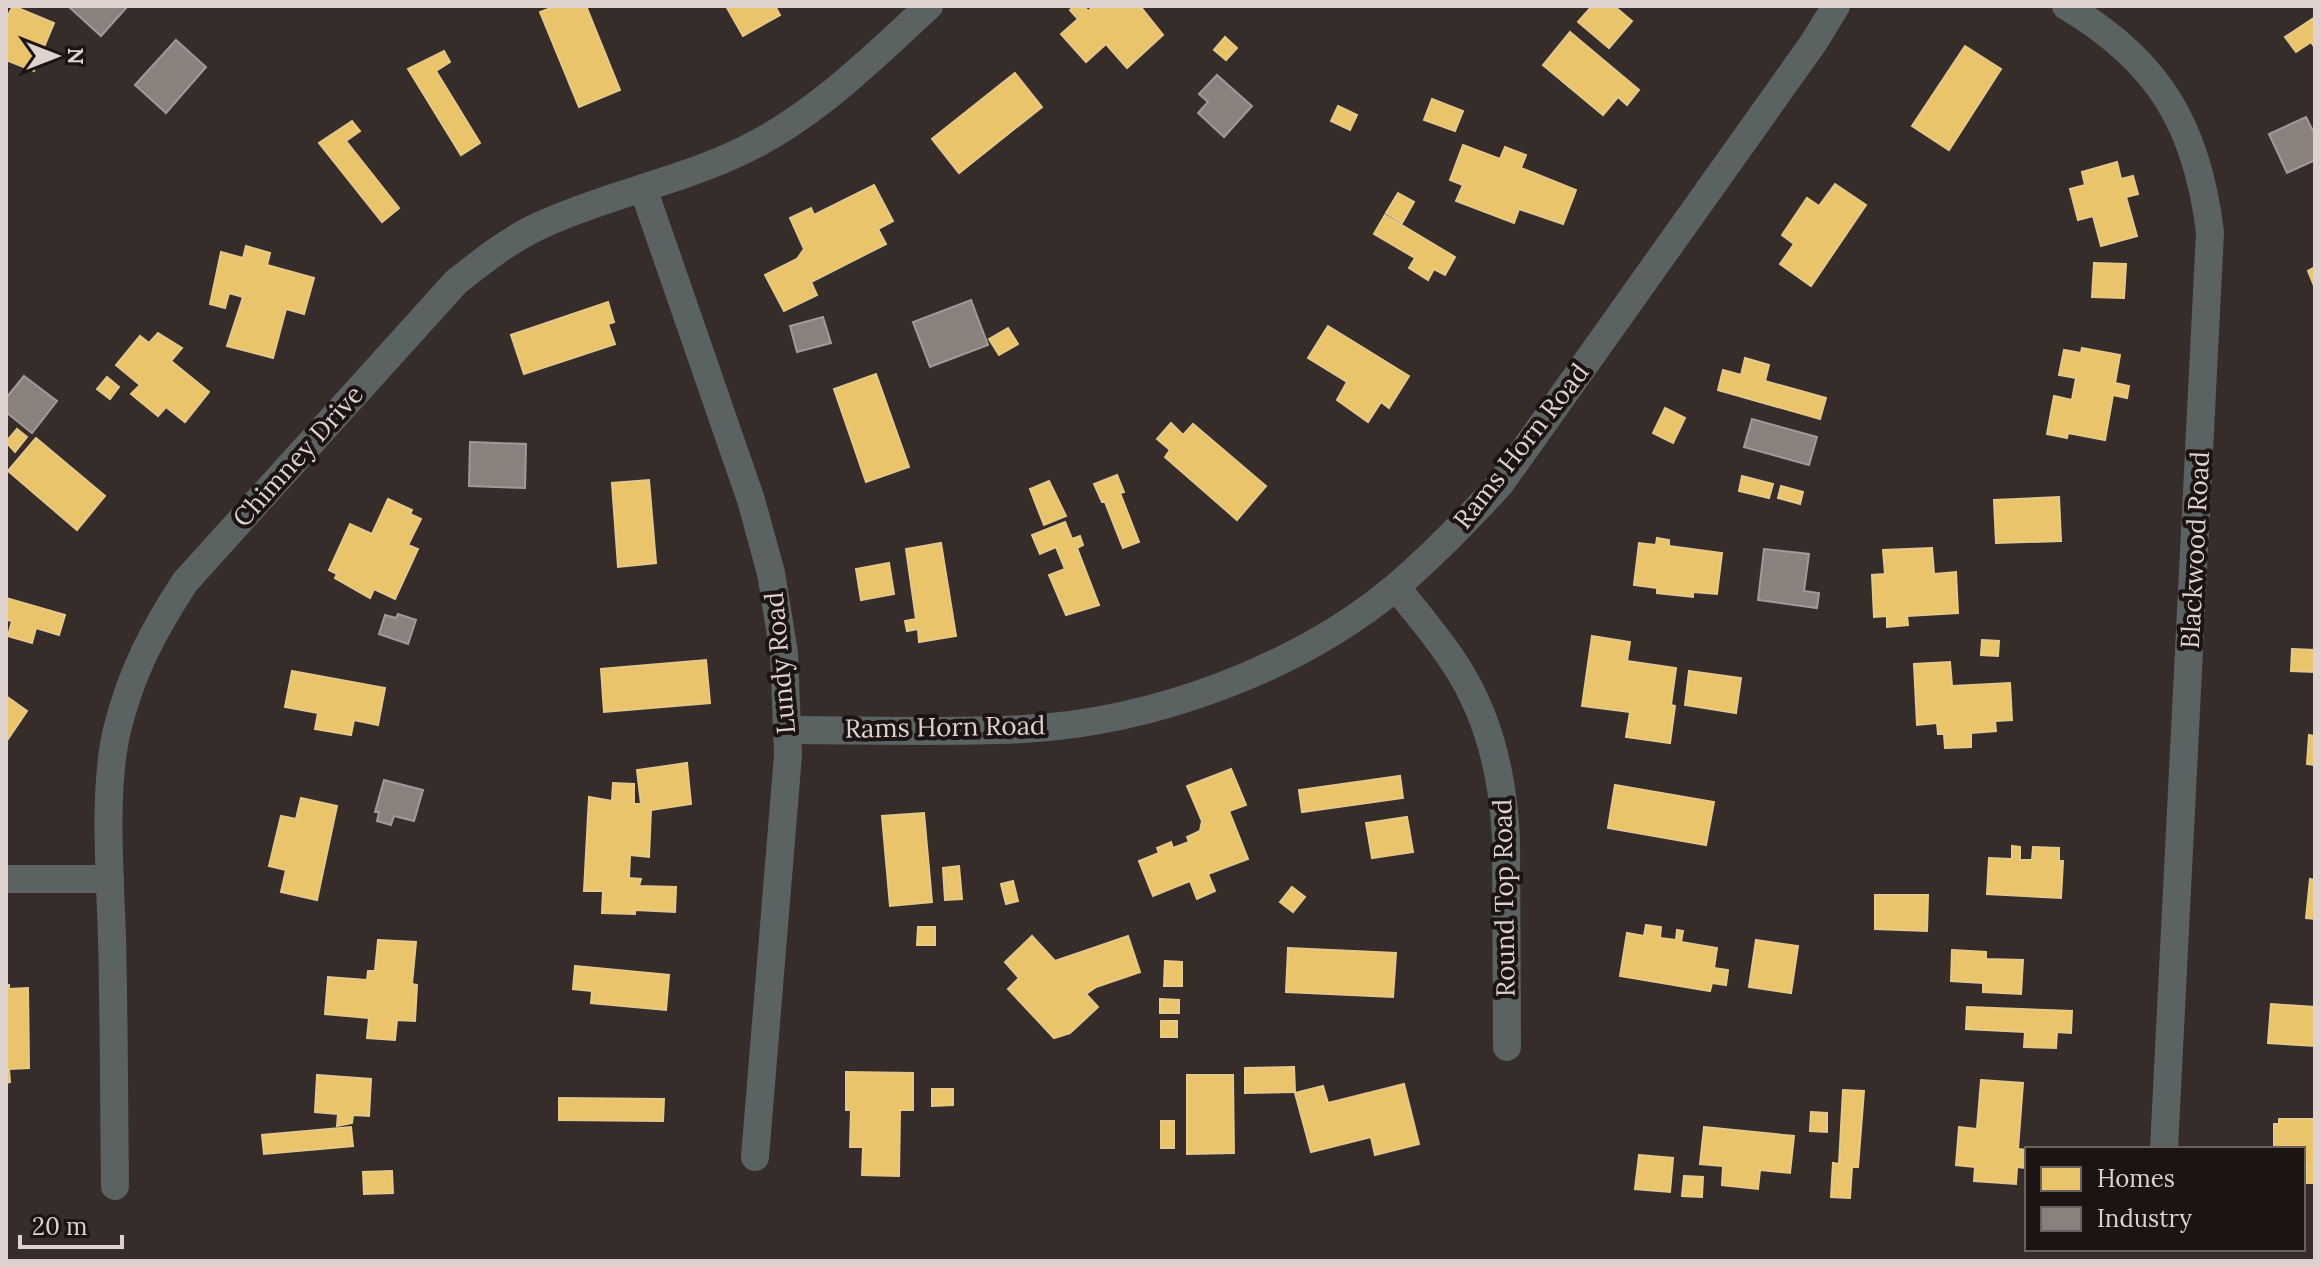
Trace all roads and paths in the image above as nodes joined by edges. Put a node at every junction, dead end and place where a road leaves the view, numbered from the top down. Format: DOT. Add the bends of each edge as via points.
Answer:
graph roads {
  1 [pos="1836,6"];
  2 [pos="2066,6"];
  3 [pos="923,8"];
  4 [pos="643,188"];
  5 [pos="1396,587"];
  6 [pos="788,730"];
  7 [pos="6,879"];
  8 [pos="110,879"];
  9 [pos="1507,1047"];
  10 [pos="2164,1147"];
  11 [pos="755,1157"];
  12 [pos="115,1186"];
  1 -- 5 [label="street, Rams Horn Road" via="1500,484"];
  2 -- 10 [label="street, Blackwood Road" via="2136,57 2167,96 2190,139 2205,188 2210,232"];
  3 -- 4 [label="street, Chimney Drive" via="790,125 741,152"];
  4 -- 6 [label="street, Lundy Road" via="751,500 771,573 784,653"];
  4 -- 8 [label="street, Chimney Drive" via="546,222 456,282 185,582 154,629 131,679 117,734"];
  5 -- 6 [label="street, Rams Horn Road" via="1312,643 1243,678 1103,719 1026,729"];
  5 -- 9 [label="street, Round Top Road" via="1454,661 1496,754 1505,804"];
  6 -- 11 [label="street, Lundy Road"];
  7 -- 8 [label="street"];
  8 -- 12 [label="street, Chimney Drive"];
}
